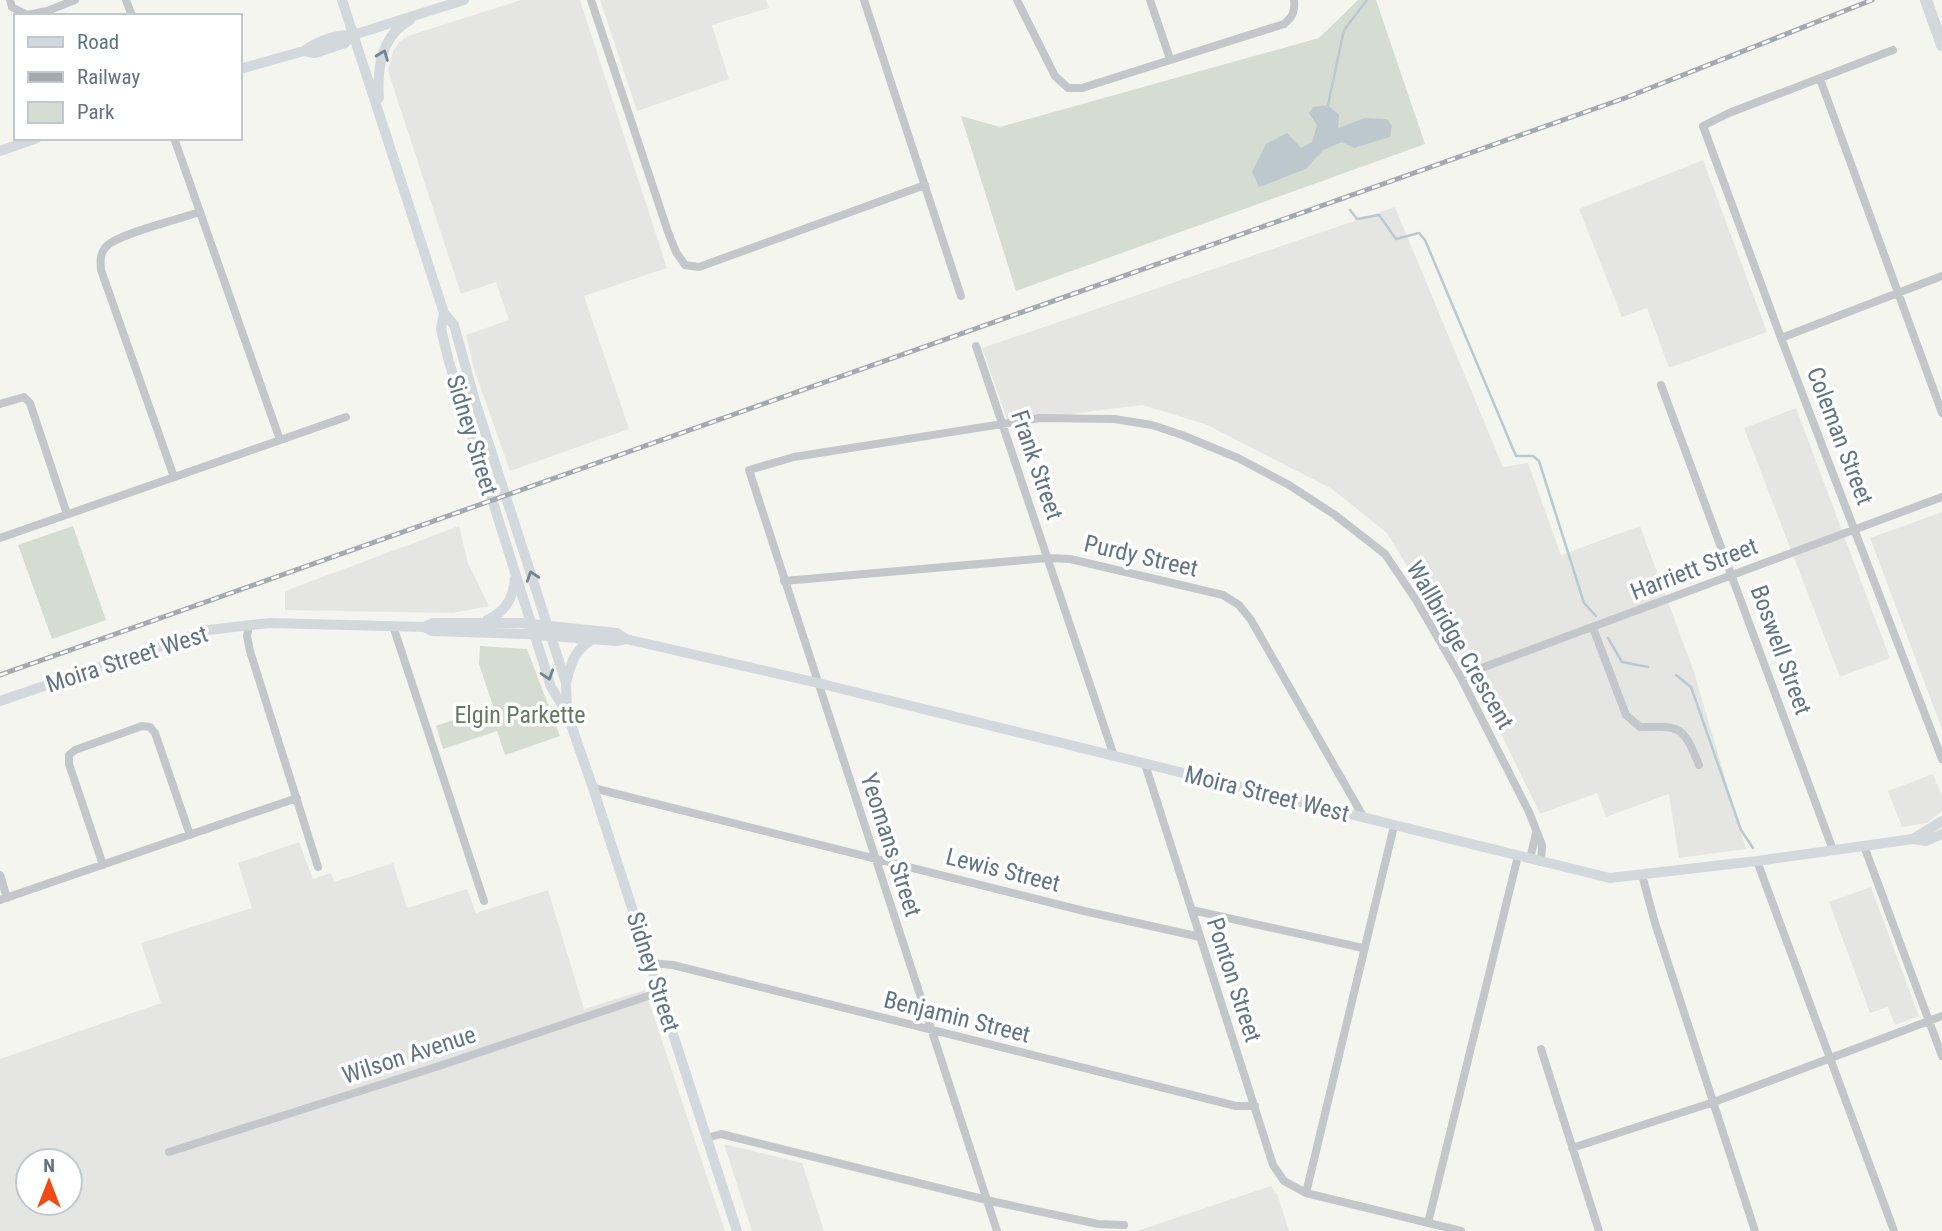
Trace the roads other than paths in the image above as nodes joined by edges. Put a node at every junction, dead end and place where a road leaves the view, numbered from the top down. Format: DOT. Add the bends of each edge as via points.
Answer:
graph roads {
  1 [pos="10,0"];
  2 [pos="75,0"];
  3 [pos="342,0"];
  4 [pos="464,0"];
  5 [pos="591,0"];
  6 [pos="864,0"];
  7 [pos="1017,0"];
  8 [pos="1150,0"];
  9 [pos="1294,0"];
  10 [pos="1926,1"];
  11 [pos="25,14"];
  12 [pos="32,14"];
  13 [pos="421,14"];
  14 [pos="353,35"];
  15 [pos="1942,46"];
  16 [pos="1893,50"];
  17 [pos="1170,59"];
  18 [pos="242,68"];
  19 [pos="1820,79"];
  20 [pos="380,113"];
  21 [pos="31,140"];
  22 [pos="175,140"];
  23 [pos="0,151"];
  24 [pos="925,185"];
  25 [pos="200,212"];
  26 [pos="1942,276"];
  27 [pos="1899,292"];
  28 [pos="961,296"];
  29 [pos="444,313"];
  30 [pos="1781,338"];
  31 [pos="976,346"];
  32 [pos="1661,385"];
  33 [pos="0,404"];
  34 [pos="1942,413"];
  35 [pos="346,417"];
  36 [pos="1002,425"];
  37 [pos="280,440"];
  38 [pos="749,470"];
  39 [pos="174,477"];
  40 [pos="1942,497"];
  41 [pos="67,514"];
  42 [pos="1855,530"];
  43 [pos="0,538"];
  44 [pos="1048,558"];
  45 [pos="515,572"];
  46 [pos="1733,575"];
  47 [pos="785,581"];
  48 [pos="482,622"];
  49 [pos="249,625"];
  50 [pos="393,626"];
  51 [pos="424,627"];
  52 [pos="1593,628"];
  53 [pos="533,629"];
  54 [pos="549,631"];
  55 [pos="626,639"];
  56 [pos="591,640"];
  57 [pos="1460,676"];
  58 [pos="566,682"];
  59 [pos="818,683"];
  60 [pos="0,701"];
  61 [pos="567,713"];
  62 [pos="1114,756"];
  63 [pos="1942,760"];
  64 [pos="1145,764"];
  65 [pos="1699,765"];
  66 [pos="593,788"];
  67 [pos="296,798"];
  68 [pos="1364,818"];
  69 [pos="1942,821"];
  70 [pos="1394,825"];
  71 [pos="190,835"];
  72 [pos="1940,836"];
  73 [pos="1913,839"];
  74 [pos="1864,846"];
  75 [pos="1833,850"];
  76 [pos="1518,856"];
  77 [pos="874,857"];
  78 [pos="1536,861"];
  79 [pos="1757,862"];
  80 [pos="103,865"];
  81 [pos="318,867"];
  82 [pos="0,875"];
  83 [pos="1642,875"];
  84 [pos="4,899"];
  85 [pos="484,901"];
  86 [pos="1192,910"];
  87 [pos="1200,937"];
  88 [pos="1363,948"];
  89 [pos="650,963"];
  90 [pos="660,992"];
  91 [pos="1942,1016"];
  92 [pos="1929,1021"];
  93 [pos="932,1030"];
  94 [pos="1541,1049"];
  95 [pos="1942,1056"];
  96 [pos="1830,1058"];
  97 [pos="1714,1102"];
  98 [pos="1255,1107"];
  99 [pos="706,1139"];
  100 [pos="1572,1148"];
  101 [pos="169,1152"];
  102 [pos="1306,1193"];
  103 [pos="987,1200"];
  104 [pos="1429,1223"];
  105 [pos="1124,1226"];
  106 [pos="737,1231"];
  107 [pos="998,1231"];
  108 [pos="1461,1231"];
  109 [pos="1599,1231"];
  110 [pos="1755,1231"];
  111 [pos="1894,1231"];
  1 -- 11 [label="street" via="12,7"];
  2 -- 12 [label="street"];
  3 -- 14 [label="main road, Sidney Street"];
  4 -- 13 [label="main road"];
  5 -- 24 [label="street" via="668,232 685,265 699,267"];
  6 -- 24 [label="street"];
  7 -- 17 [label="street" via="1055,76 1068,88 1082,88"];
  8 -- 17 [label="street"];
  9 -- 17 [label="street" via="1295,10 1284,23"];
  10 -- 15 [label="main road"];
  13 -- 14 [label="main road"];
  20 -- 13 [label="main road, one-way" via="380,57 403,24"];
  14 -- 18 [label="main road" via="342,34 304,51"];
  14 -- 20 [label="main road, Sidney Street"];
  16 -- 19 [label="street"];
  19 -- 27 [label="street"];
  19 -- 30 [label="street, Coleman Street" via="1703,126"];
  20 -- 29 [label="main road, Sidney Street"];
  21 -- 23 [label="main road"];
  22 -- 25 [label="street"];
  24 -- 28 [label="street"];
  25 -- 37 [label="street"];
  25 -- 39 [label="street" via="118,240 103,251 100,260"];
  26 -- 27 [label="street"];
  27 -- 30 [label="street"];
  27 -- 34 [label="street"];
  29 -- 45 [label="main road, Sidney Street" via="444,340"];
  54 -- 29 [label="main road, Sidney Street, one-way" via="454,325"];
  30 -- 42 [label="street, Coleman Street"];
  31 -- 36 [label="street, Frank Street"];
  32 -- 46 [label="street, Boswell Street"];
  33 -- 41 [label="street" via="24,397 30,403"];
  35 -- 37 [label="street"];
  36 -- 38 [label="street, Wallbridge Crescent" via="794,457"];
  36 -- 44 [label="street, Frank Street"];
  36 -- 57 [label="street, Wallbridge Crescent" via="1040,418 1114,419 1152,425 1238,458 1279,480 1385,554"];
  37 -- 39 [label="street"];
  38 -- 47 [label="street, Yeomans Street"];
  39 -- 41 [label="street"];
  40 -- 42 [label="street, Harriett Street"];
  41 -- 43 [label="street"];
  42 -- 46 [label="street, Harriett Street"];
  42 -- 63 [label="street, Coleman Street"];
  44 -- 47 [label="street, Purdy Street"];
  44 -- 62 [label="street, Frank Street"];
  44 -- 68 [label="street, Purdy Street" via="1223,594 1239,605"];
  45 -- 48 [label="main road" via="509,603"];
  45 -- 53 [label="main road, Sidney Street"];
  46 -- 52 [label="street, Harriett Street"];
  46 -- 75 [label="street, Boswell Street"];
  47 -- 59 [label="street, Yeomans Street"];
  48 -- 51 [label="main road, Moira Street West"];
  48 -- 53 [label="main road, Moira Street West"];
  49 -- 50 [label="main road, Moira Street West"];
  49 -- 60 [label="main road, Moira Street West" via="208,630"];
  49 -- 67 [label="street" via="250,651"];
  50 -- 51 [label="main road, Moira Street West"];
  50 -- 85 [label="street"];
  51 -- 53 [label="main road, Moira Street West" via="432,631"];
  52 -- 57 [label="street, Harriett Street"];
  52 -- 65 [label="street" via="1626,715 1640,727 1672,726 1687,736"];
  53 -- 54 [label="main road, Moira Street West"];
  53 -- 61 [label="main road, Sidney Street, one-way" via="551,687"];
  54 -- 55 [label="main road, Moira Street West" via="617,633"];
  54 -- 56 [label="main road, Moira Street West"];
  54 -- 58 [label="main road, Sidney Street"];
  55 -- 56 [label="main road, Moira Street West"];
  55 -- 59 [label="main road, Moira Street West"];
  56 -- 58 [label="main road" via="574,654"];
  57 -- 78 [label="street, Wallbridge Crescent" via="1529,812 1536,830"];
  58 -- 61 [label="main road, Sidney Street"];
  59 -- 62 [label="main road, Moira Street West"];
  59 -- 77 [label="street, Yeomans Street"];
  61 -- 66 [label="main road, Sidney Street"];
  62 -- 64 [label="main road, Moira Street West"];
  64 -- 68 [label="main road, Moira Street West"];
  64 -- 86 [label="street, Ponton Street"];
  66 -- 77 [label="street, Lewis Street"];
  66 -- 89 [label="main road, Sidney Street"];
  67 -- 71 [label="street"];
  67 -- 81 [label="street"];
  68 -- 70 [label="main road, Moira Street West"];
  69 -- 73 [label="main road, Moira Street West"];
  70 -- 76 [label="main road, Moira Street West"];
  70 -- 88 [label="street"];
  71 -- 80 [label="street"];
  71 -- 80 [label="street" via="155,733 142,726 69,755"];
  72 -- 73 [label="main road, Moira Street West"];
  73 -- 74 [label="main road, Moira Street West"];
  74 -- 75 [label="main road, Moira Street West"];
  74 -- 92 [label="street"];
  75 -- 79 [label="main road, Moira Street West"];
  76 -- 78 [label="main road, Moira Street West"];
  76 -- 104 [label="street"];
  77 -- 87 [label="street, Lewis Street"];
  77 -- 93 [label="street, Yeomans Street"];
  78 -- 83 [label="main road, Moira Street West" via="1610,878"];
  79 -- 83 [label="main road, Moira Street West"];
  79 -- 96 [label="street"];
  80 -- 84 [label="street"];
  82 -- 84 [label="street"];
  83 -- 97 [label="street"];
  86 -- 87 [label="street, Ponton Street"];
  86 -- 88 [label="street"];
  87 -- 98 [label="street, Ponton Street"];
  88 -- 102 [label="street"];
  89 -- 90 [label="main road, Sidney Street"];
  89 -- 93 [label="street, Benjamin Street"];
  90 -- 99 [label="main road, Sidney Street"];
  90 -- 101 [label="street, Wilson Avenue"];
  91 -- 92 [label="street"];
  92 -- 95 [label="street"];
  92 -- 96 [label="street"];
  93 -- 98 [label="street, Benjamin Street"];
  93 -- 103 [label="street, Yeomans Street"];
  94 -- 100 [label="street"];
  96 -- 97 [label="street"];
  96 -- 111 [label="street"];
  97 -- 100 [label="street"];
  97 -- 110 [label="street"];
  98 -- 102 [label="street, Ponton Street" via="1273,1165 1284,1181"];
  99 -- 103 [label="street" via="722,1134"];
  99 -- 106 [label="main road, Sidney Street"];
  100 -- 109 [label="street"];
  102 -- 104 [label="street"];
  103 -- 105 [label="street"];
  103 -- 107 [label="street, Yeomans Street"];
  104 -- 108 [label="street"];
}
